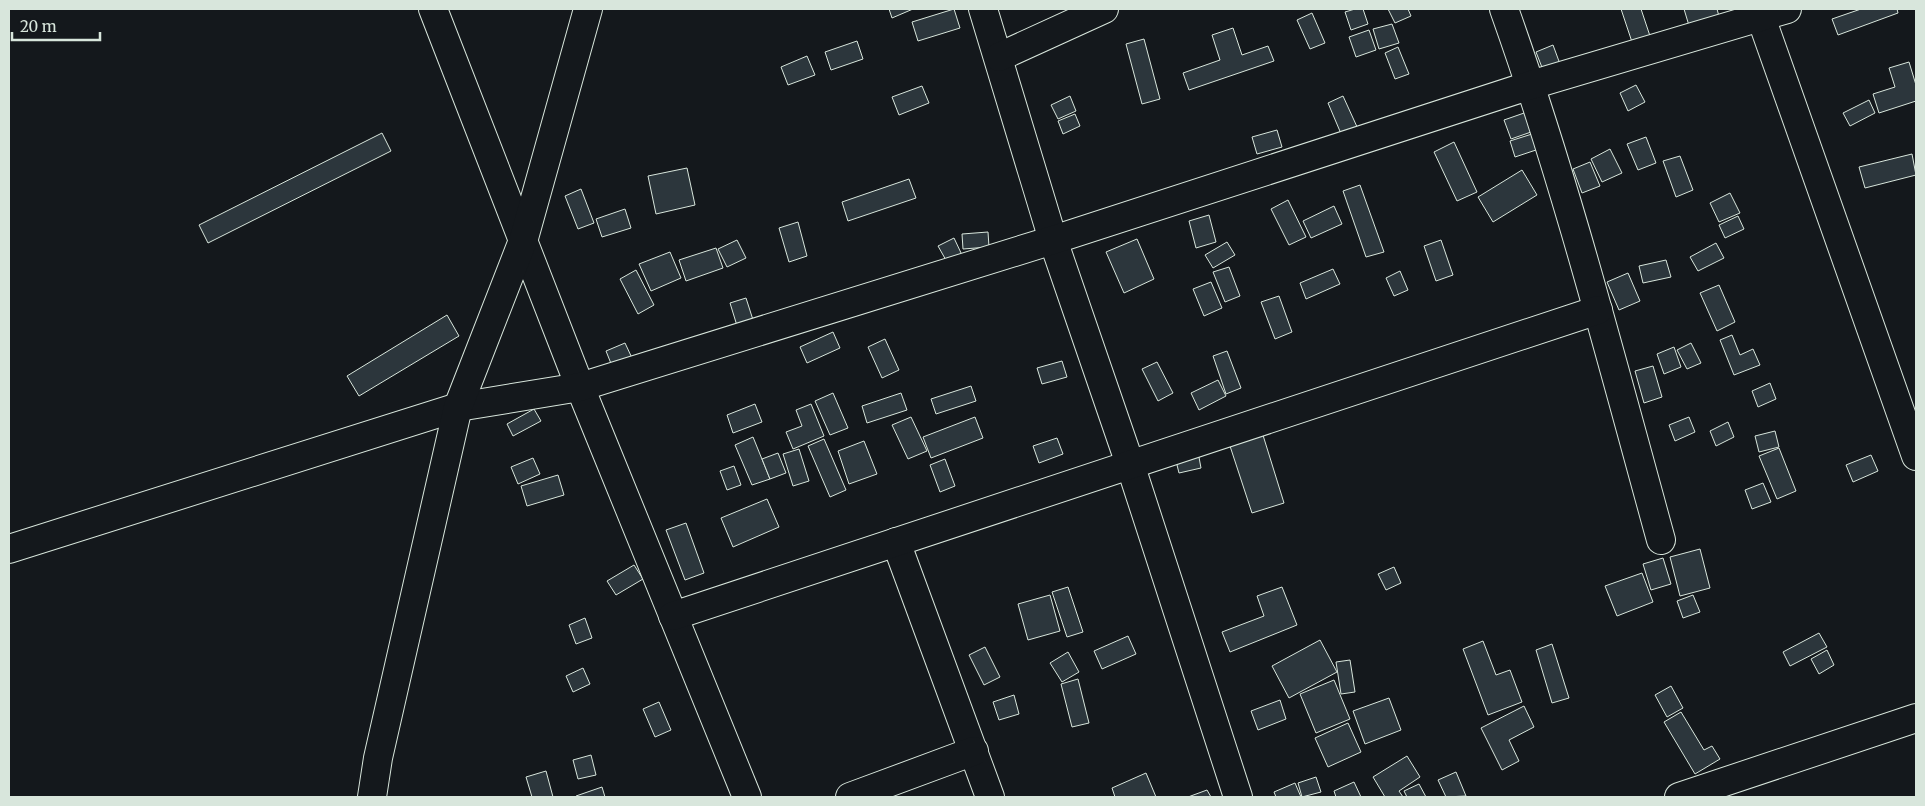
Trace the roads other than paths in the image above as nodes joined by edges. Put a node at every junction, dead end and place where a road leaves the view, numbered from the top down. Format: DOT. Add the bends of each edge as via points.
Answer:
graph roads {
  1 [pos="433,9"];
  2 [pos="588,9"];
  3 [pos="983,9"];
  4 [pos="1104,9"];
  5 [pos="1504,9"];
  6 [pos="1787,9"];
  7 [pos="1760,13"];
  8 [pos="998,57"];
  9 [pos="1531,85"];
  10 [pos="524,238"];
  11 [pos="1053,240"];
  12 [pos="1598,310"];
  13 [pos="580,386"];
  14 [pos="458,407"];
  15 [pos="1916,456"];
  16 [pos="1130,464"];
  17 [pos="1661,540"];
  18 [pos="896,542"];
  19 [pos="9,549"];
  20 [pos="673,616"];
  21 [pos="1916,718"];
  22 [pos="974,751"];
  23 [pos="372,797"];
  24 [pos="747,797"];
  25 [pos="850,797"];
  26 [pos="990,797"];
  27 [pos="1238,797"];
  28 [pos="1679,797"];
  1 -- 10 [label="street"];
  2 -- 10 [label="street"];
  3 -- 8 [label="street"];
  4 -- 8 [label="street"];
  5 -- 9 [label="street"];
  6 -- 7 [label="street"];
  7 -- 9 [label="street"];
  7 -- 15 [label="street"];
  8 -- 11 [label="street"];
  9 -- 11 [label="street"];
  9 -- 12 [label="street"];
  10 -- 13 [label="street"];
  10 -- 14 [label="street"];
  11 -- 13 [label="street"];
  11 -- 16 [label="street"];
  12 -- 16 [label="street"];
  12 -- 17 [label="street"];
  13 -- 14 [label="street"];
  13 -- 20 [label="street"];
  14 -- 19 [label="street"];
  14 -- 23 [label="street" via="378,758"];
  16 -- 18 [label="street"];
  16 -- 27 [label="street"];
  18 -- 20 [label="street"];
  18 -- 22 [label="street"];
  20 -- 24 [label="street"];
  21 -- 28 [label="street"];
  22 -- 25 [label="street"];
  22 -- 26 [label="street"];
}
